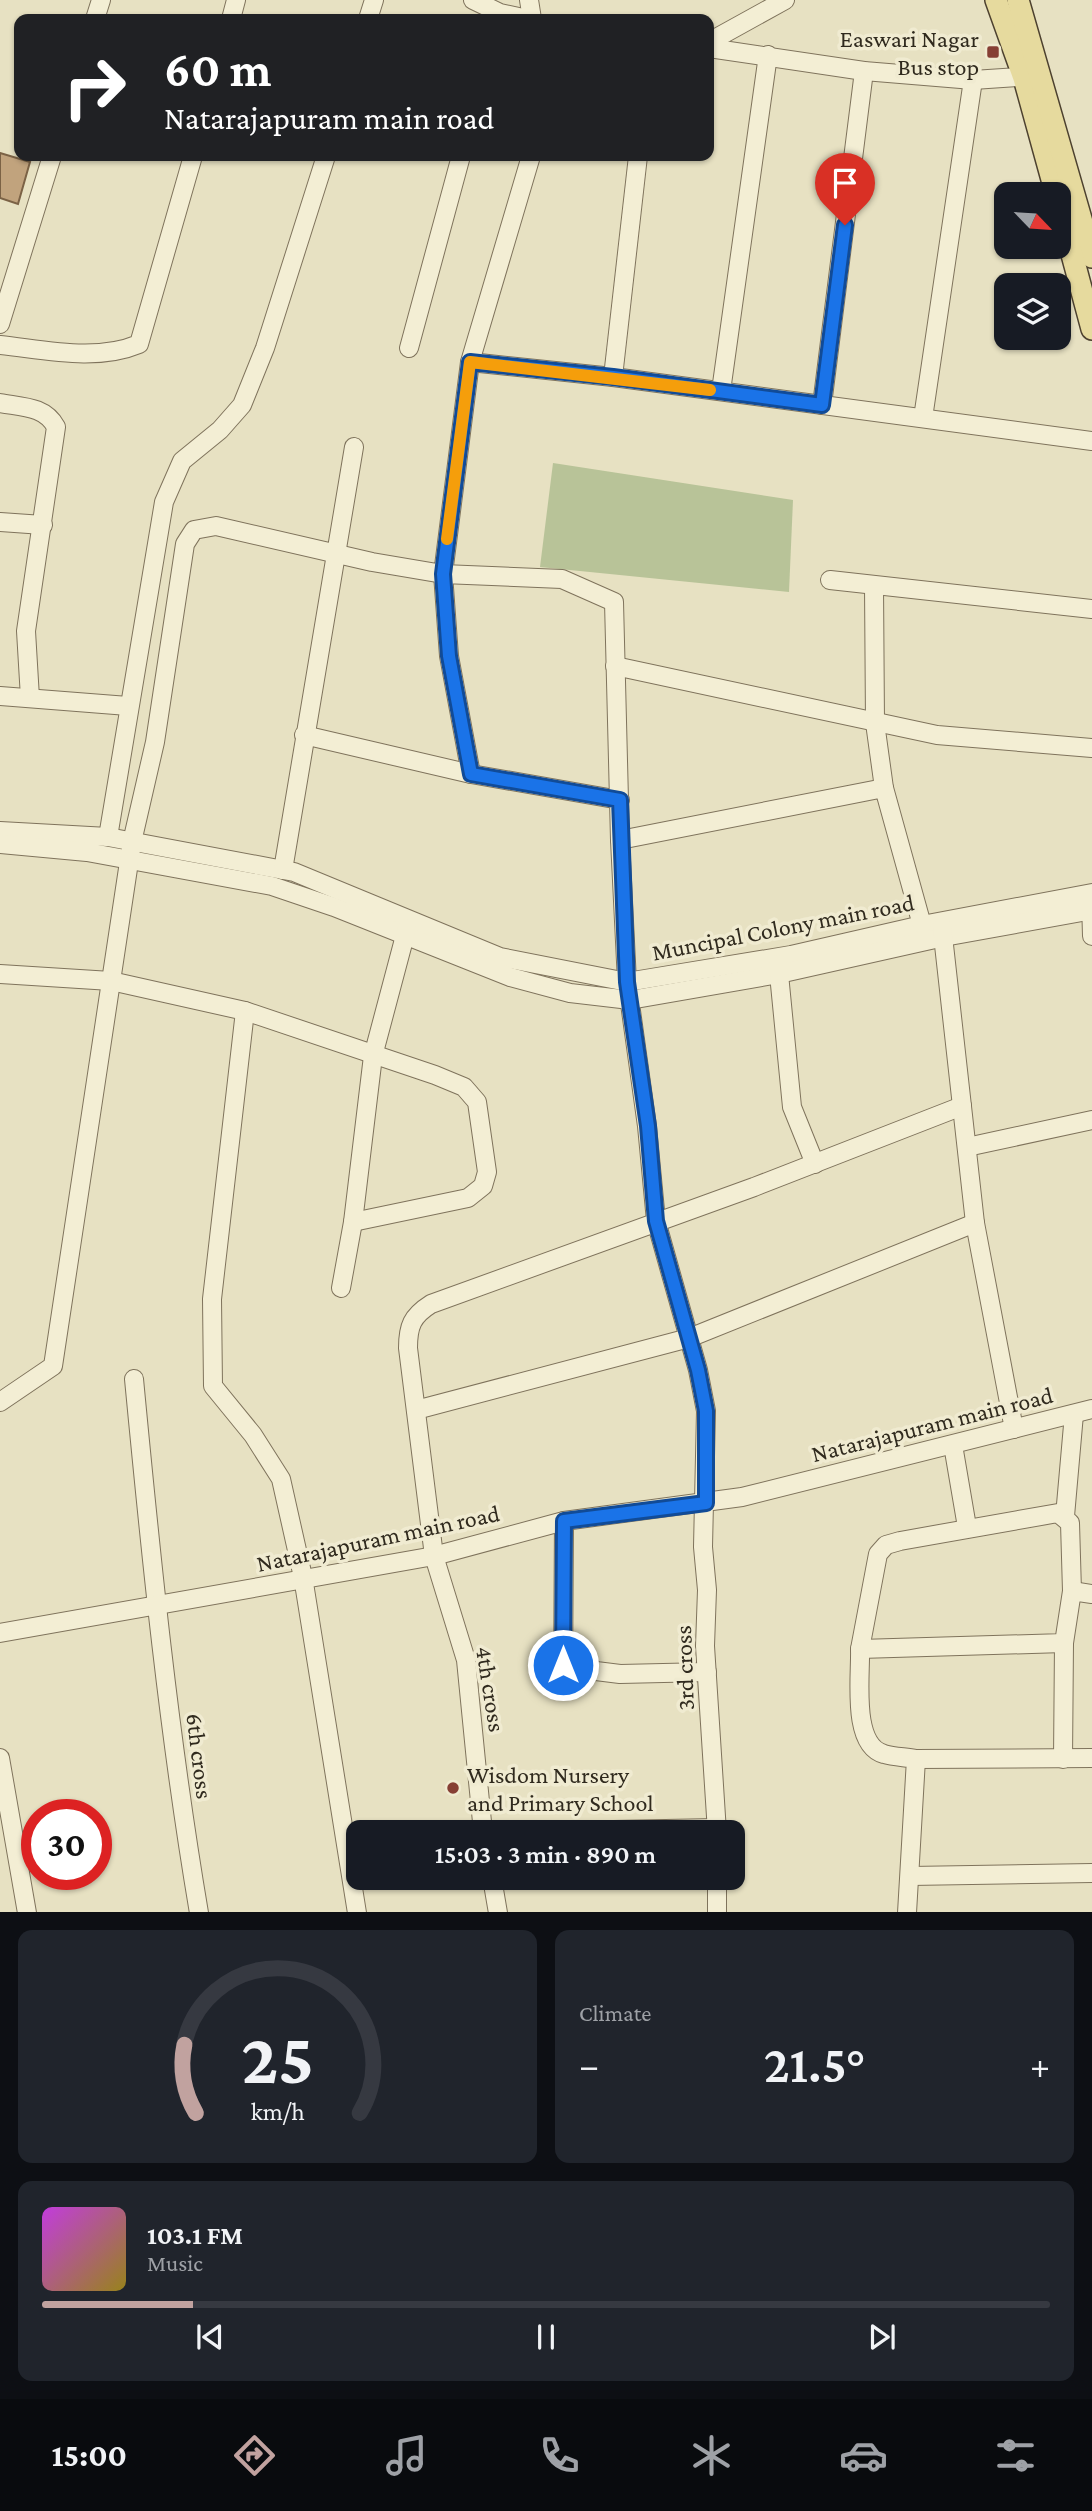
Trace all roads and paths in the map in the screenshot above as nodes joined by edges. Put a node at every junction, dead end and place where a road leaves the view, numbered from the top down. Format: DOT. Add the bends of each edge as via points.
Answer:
graph roads {
  1 [pos="474,0"];
  2 [pos="785,0"];
  3 [pos="996,0"];
  4 [pos="1018,0"];
  5 [pos="496,14"];
  6 [pos="714,39"];
  7 [pos="714,49"];
  8 [pos="768,55"];
  9 [pos="863,71"];
  10 [pos="1033,76"];
  11 [pos="973,80"];
  12 [pos="50,161"];
  13 [pos="192,161"];
  14 [pos="324,161"];
  15 [pos="460,161"];
  16 [pos="530,161"];
  17 [pos="637,161"];
  18 [pos="1053,182"];
  19 [pos="1071,251"];
  20 [pos="1092,257"];
  21 [pos="0,324"];
  22 [pos="1092,329"];
  23 [pos="0,345"];
  24 [pos="409,348"];
  25 [pos="470,362"];
  26 [pos="613,377"];
  27 [pos="721,391"];
  28 [pos="0,403"];
  29 [pos="822,405"];
  30 [pos="923,418"];
  31 [pos="1092,441"];
  32 [pos="354,447"];
  33 [pos="0,522"];
  34 [pos="43,525"];
  35 [pos="335,552"];
  36 [pos="443,574"];
  37 [pos="830,580"];
  38 [pos="874,586"];
  39 [pos="1092,609"];
  40 [pos="615,666"];
  41 [pos="0,696"];
  42 [pos="30,698"];
  43 [pos="128,706"];
  44 [pos="875,723"];
  45 [pos="304,735"];
  46 [pos="1092,748"];
  47 [pos="471,774"];
  48 [pos="884,788"];
  49 [pos="620,800"];
  50 [pos="0,831"];
  51 [pos="108,837"];
  52 [pos="620,840"];
  53 [pos="0,844"];
  54 [pos="130,851"];
  55 [pos="283,870"];
  56 [pos="1092,902"];
  57 [pos="922,925"];
  58 [pos="407,928"];
  59 [pos="943,929"];
  60 [pos="1092,936"];
  61 [pos="778,966"];
  62 [pos="0,974"];
  63 [pos="111,981"];
  64 [pos="629,991"];
  65 [pos="245,1011"];
  66 [pos="373,1056"];
  67 [pos="962,1106"];
  68 [pos="1092,1120"];
  69 [pos="967,1147"];
  70 [pos="815,1164"];
  71 [pos="656,1221"];
  72 [pos="353,1222"];
  73 [pos="975,1223"];
  74 [pos="341,1288"];
  75 [pos="689,1338"];
  76 [pos="134,1379"];
  77 [pos="0,1402"];
  78 [pos="1092,1409"];
  79 [pos="416,1410"];
  80 [pos="1074,1414"];
  81 [pos="1014,1429"];
  82 [pos="953,1445"];
  83 [pos="706,1503"];
  84 [pos="1065,1516"];
  85 [pos="564,1521"];
  86 [pos="967,1527"];
  87 [pos="434,1556"];
  88 [pos="303,1577"];
  89 [pos="1072,1591"];
  90 [pos="1092,1594"];
  91 [pos="156,1606"];
  92 [pos="0,1633"];
  93 [pos="1064,1643"];
  94 [pos="563,1650"];
  95 [pos="860,1650"];
  96 [pos="707,1672"];
  97 [pos="563,1681"];
  98 [pos="0,1758"];
  99 [pos="1092,1758"];
  100 [pos="916,1759"];
  101 [pos="1063,1759"];
  102 [pos="482,1820"];
  103 [pos="716,1820"];
  104 [pos="1092,1873"];
  105 [pos="909,1876"];
  106 [pos="494,1890"];
  107 [pos="717,1890"];
  108 [pos="27,1912"];
  109 [pos="199,1912"];
  110 [pos="357,1912"];
  111 [pos="498,1912"];
  112 [pos="717,1912"];
  113 [pos="907,1912"];
  1 -- 5 [label="street"];
  2 -- 6 [label="street"];
  3 -- 10 [label="main road"];
  4 -- 10 [label="main road"];
  7 -- 8 [label="street"];
  8 -- 9 [label="street"];
  8 -- 27 [label="street"];
  9 -- 11 [label="street"];
  9 -- 29 [label="street"];
  10 -- 11 [label="street"];
  10 -- 18 [label="main road"];
  10 -- 20 [label="main road"];
  11 -- 30 [label="street"];
  12 -- 21 [label="street"];
  13 -- 23 [label="street" via="139,344 118,353 88,354"];
  14 -- 43 [label="street" via="265,348 242,405 182,461 164,502"];
  15 -- 24 [label="street"];
  16 -- 25 [label="street"];
  17 -- 26 [label="street"];
  19 -- 22 [label="main road"];
  25 -- 26 [label="street"];
  25 -- 36 [label="street"];
  26 -- 27 [label="street"];
  27 -- 29 [label="street"];
  28 -- 34 [label="street" via="40,410 50,415 57,427"];
  29 -- 30 [label="street"];
  30 -- 31 [label="street"];
  32 -- 35 [label="street"];
  33 -- 34 [label="street"];
  34 -- 42 [label="street" via="26,631"];
  35 -- 36 [label="street"];
  35 -- 45 [label="street"];
  35 -- 54 [label="street" via="216,526 194,530 185,544 155,742"];
  36 -- 40 [label="street, 3rd cross" via="562,579 614,602"];
  36 -- 47 [label="street" via="449,656"];
  37 -- 38 [label="street"];
  38 -- 39 [label="street"];
  38 -- 44 [label="street"];
  40 -- 44 [label="street"];
  40 -- 49 [label="street, 3rd cross"];
  41 -- 42 [label="street"];
  42 -- 43 [label="street"];
  43 -- 51 [label="street"];
  44 -- 46 [label="street" via="937,734"];
  44 -- 48 [label="street"];
  45 -- 47 [label="street"];
  45 -- 55 [label="street"];
  47 -- 49 [label="street"];
  48 -- 52 [label="street"];
  48 -- 57 [label="street"];
  49 -- 52 [label="street, 3rd cross"];
  50 -- 51 [label="street, Muncipal Colony main road"];
  51 -- 54 [label="street, Muncipal Colony main road"];
  52 -- 64 [label="street, 3rd cross"];
  53 -- 54 [label="street"];
  54 -- 55 [label="street, Muncipal Colony main road"];
  54 -- 58 [label="street" via="272,886"];
  54 -- 63 [label="street"];
  55 -- 58 [label="street, Muncipal Colony main road"];
  56 -- 59 [label="street, Muncipal Colony main road"];
  56 -- 60 [label="street"];
  57 -- 59 [label="street, Muncipal Colony main road"];
  57 -- 61 [label="street, Muncipal Colony main road"];
  58 -- 64 [label="street, Muncipal Colony main road"];
  58 -- 66 [label="street"];
  59 -- 61 [label="street"];
  59 -- 67 [label="street"];
  61 -- 64 [label="street, Muncipal Colony main road"];
  61 -- 70 [label="street" via="792,1107"];
  62 -- 63 [label="street"];
  63 -- 65 [label="street"];
  63 -- 77 [label="street" via="53,1366"];
  64 -- 71 [label="street, 3rd cross"];
  65 -- 66 [label="street"];
  65 -- 88 [label="street" via="212,1299 213,1386 281,1479"];
  66 -- 72 [label="street"];
  66 -- 72 [label="street" via="464,1087 477,1102 487,1172 483,1186 468,1198"];
  67 -- 69 [label="street"];
  67 -- 70 [label="street"];
  68 -- 69 [label="street"];
  69 -- 73 [label="street"];
  70 -- 71 [label="street"];
  71 -- 75 [label="street, 3rd cross"];
  71 -- 79 [label="street, 4th cross" via="414,1314 408,1348"];
  72 -- 74 [label="street"];
  73 -- 75 [label="street"];
  73 -- 81 [label="street"];
  75 -- 79 [label="street"];
  75 -- 83 [label="street, 3rd cross" via="706,1411"];
  76 -- 91 [label="street, 6th cross"];
  78 -- 80 [label="street, Natarajapuram main road"];
  79 -- 87 [label="street, 4th cross"];
  80 -- 81 [label="street, Natarajapuram main road"];
  80 -- 84 [label="street"];
  81 -- 82 [label="street, Natarajapuram main road"];
  82 -- 83 [label="street, Natarajapuram main road"];
  82 -- 86 [label="street"];
  83 -- 85 [label="street, Natarajapuram main road"];
  83 -- 96 [label="street, 3rd cross"];
  84 -- 86 [label="street" via="1043,1514"];
  84 -- 89 [label="street" via="1070,1523"];
  85 -- 87 [label="street, Natarajapuram main road"];
  85 -- 94 [label="street"];
  86 -- 95 [label="street" via="886,1545 878,1554"];
  87 -- 88 [label="street, Natarajapuram main road"];
  87 -- 102 [label="street, 4th cross" via="466,1660"];
  88 -- 91 [label="street, Natarajapuram main road"];
  88 -- 110 [label="street"];
  89 -- 90 [label="street"];
  89 -- 93 [label="street"];
  91 -- 92 [label="street, Natarajapuram main road"];
  91 -- 109 [label="street, 6th cross"];
  93 -- 95 [label="street"];
  93 -- 101 [label="street"];
  94 -- 96 [label="street" via="596,1671"];
  94 -- 97 [label="street"];
  95 -- 100 [label="street" via="861,1725 867,1742 881,1754"];
  96 -- 103 [label="street, 3rd cross"];
  98 -- 108 [label="street"];
  99 -- 101 [label="street"];
  100 -- 101 [label="street"];
  100 -- 105 [label="street"];
  104 -- 105 [label="street"];
  105 -- 113 [label="street"];
  106 -- 111 [label="street"];
  107 -- 112 [label="street"];
}
